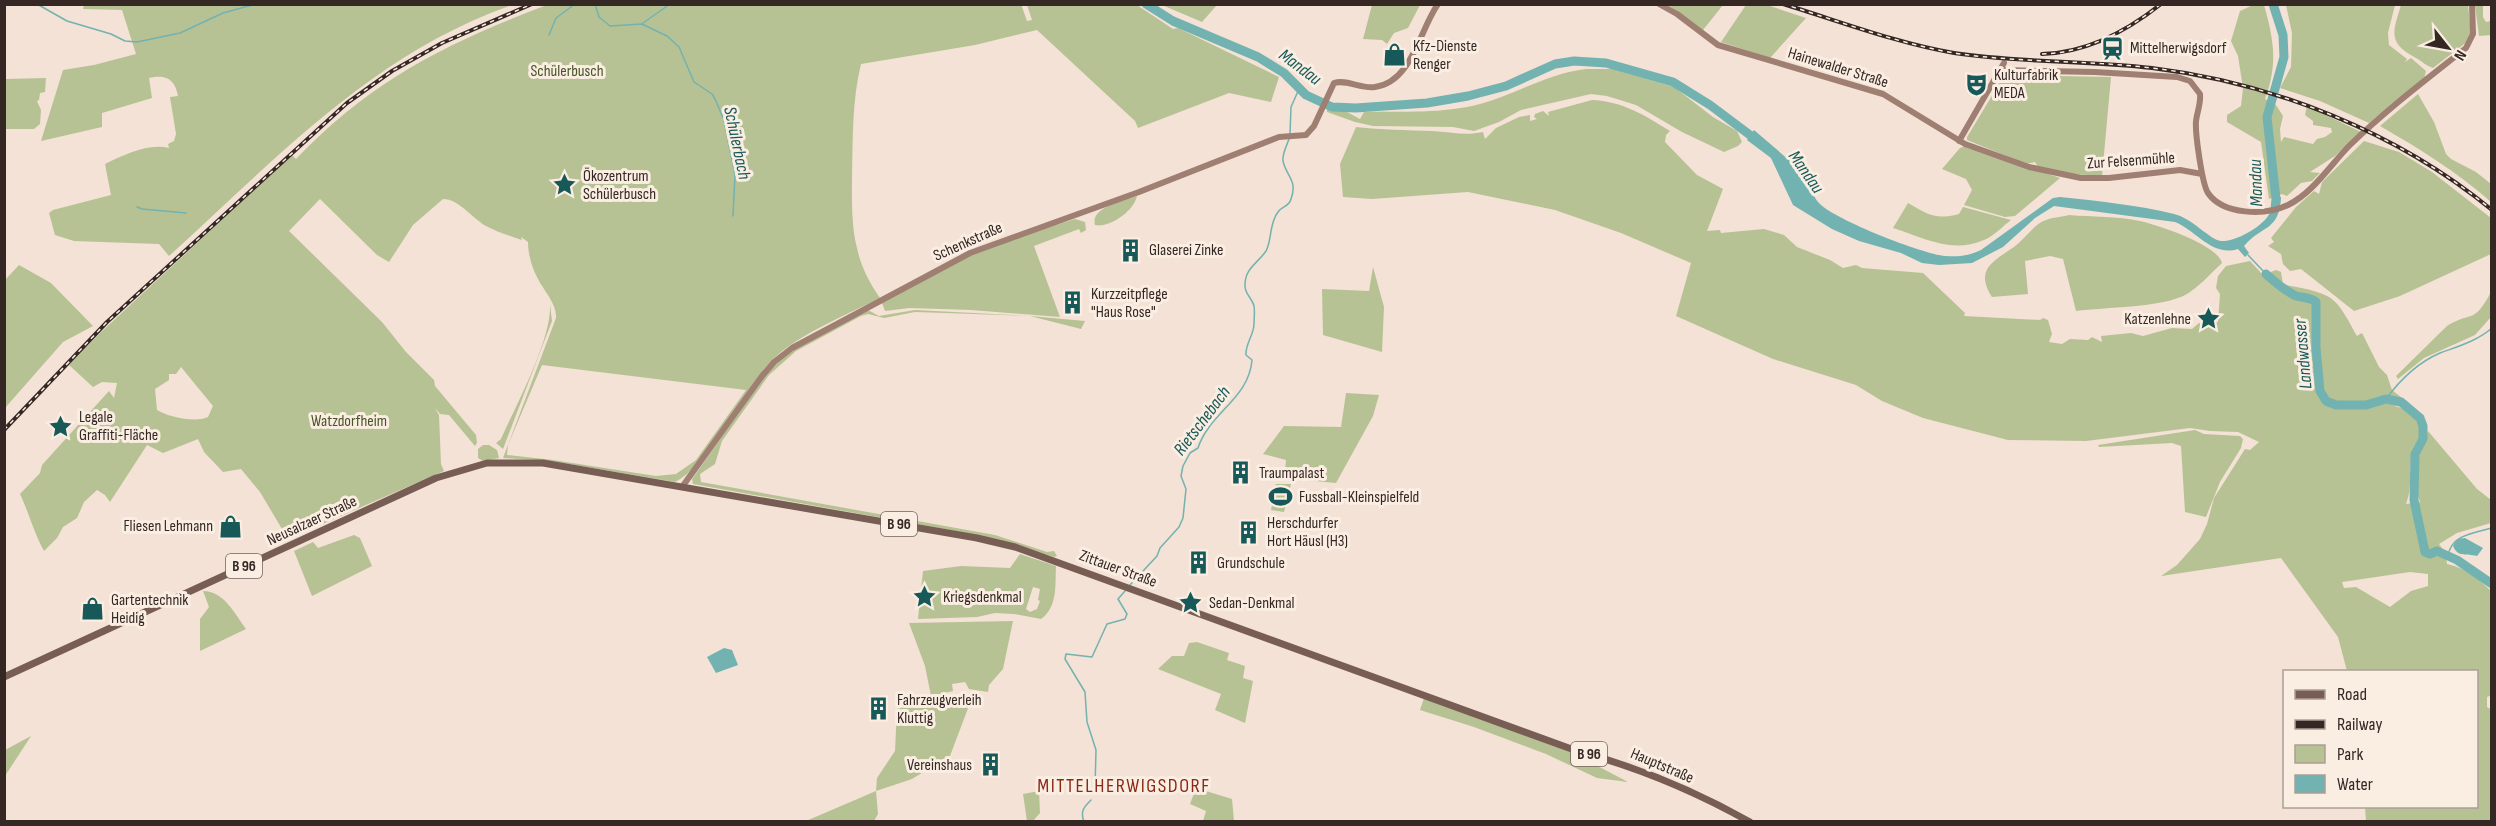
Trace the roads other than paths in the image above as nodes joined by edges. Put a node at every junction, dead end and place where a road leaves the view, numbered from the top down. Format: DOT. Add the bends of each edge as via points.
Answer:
graph roads {
  1 [pos="1438,4"];
  2 [pos="1659,4"];
  3 [pos="2472,4"];
  4 [pos="2004,63"];
  5 [pos="2001,70"];
  6 [pos="1959,141"];
  7 [pos="2202,174"];
  8 [pos="682,487"];
  9 [pos="4,677"];
  10 [pos="1425,694"];
  11 [pos="1750,822"];
  1 -- 8 [label="main road, Schenkstraße" via="1406,66 1394,79 1372,88 1340,81 1332,86 1306,135 1285,136 970,253 792,348 762,376"];
  2 -- 6 [label="main road, Hainewalder Straße" via="1718,45 1882,94"];
  3 -- 7 [label="main road" via="2470,43 2365,132 2302,196 2265,211 2227,207 2208,193"];
  4 -- 5 [label="main road"];
  5 -- 6 [label="main road"];
  5 -- 7 [label="main road" via="2095,72 2190,81 2200,94 2196,130"];
  6 -- 7 [label="main road, Zur Felsenmühle" via="2066,176 2097,178 2181,170"];
  8 -- 9 [label="main road, Neusalzaer Straße / B 96" via="543,463 471,467 436,478"];
  8 -- 10 [label="main road, Zittauer Straße / B 96" via="998,542"];
  10 -- 11 [label="main road, Hauptstraße / B 96" via="1577,751 1621,762"];
}
